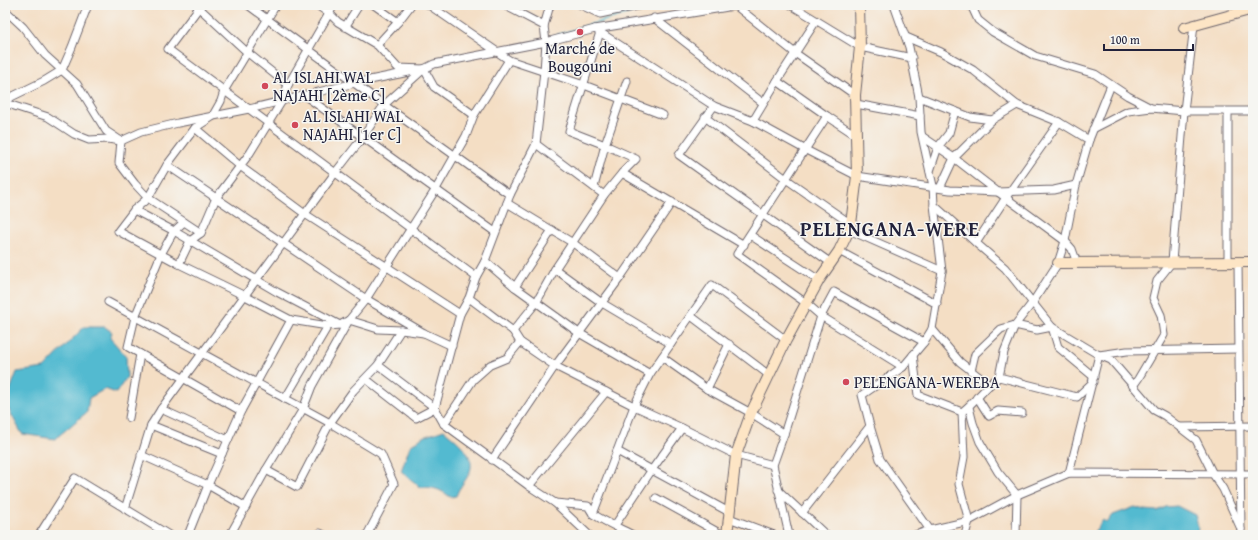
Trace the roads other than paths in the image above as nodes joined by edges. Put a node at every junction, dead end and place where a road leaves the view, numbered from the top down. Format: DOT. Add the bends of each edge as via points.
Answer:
graph roads {
  1 [pos="88,5"];
  2 [pos="248,5"];
  3 [pos="276,5"];
  4 [pos="317,5"];
  5 [pos="334,5"];
  6 [pos="359,5"];
  7 [pos="374,5"];
  8 [pos="411,5"];
  9 [pos="429,5"];
  10 [pos="504,5"];
  11 [pos="550,5"];
  12 [pos="581,5"];
  13 [pos="642,5"];
  14 [pos="791,5"];
  15 [pos="859,5"];
  16 [pos="894,5"];
  17 [pos="972,5"];
  18 [pos="199,6"];
  19 [pos="738,6"];
  20 [pos="1253,9"];
  21 [pos="5,10"];
  22 [pos="330,14"];
  23 [pos="654,18"];
  24 [pos="267,19"];
  25 [pos="816,21"];
  26 [pos="398,22"];
  27 [pos="544,26"];
  28 [pos="345,27"];
  29 [pos="1189,27"];
  30 [pos="598,30"];
  31 [pos="906,37"];
  32 [pos="546,42"];
  33 [pos="377,45"];
  34 [pos="860,47"];
  35 [pos="309,50"];
  36 [pos="496,52"];
  37 [pos="248,53"];
  38 [pos="795,53"];
  39 [pos="912,58"];
  40 [pos="509,60"];
  41 [pos="424,69"];
  42 [pos="62,70"];
  43 [pos="544,71"];
  44 [pos="627,81"];
  45 [pos="777,81"];
  46 [pos="355,83"];
  47 [pos="288,84"];
  48 [pos="584,85"];
  49 [pos="1111,85"];
  50 [pos="224,91"];
  51 [pos="304,95"];
  52 [pos="621,98"];
  53 [pos="919,98"];
  54 [pos="855,100"];
  55 [pos="5,101"];
  56 [pos="282,101"];
  57 [pos="763,103"];
  58 [pos="384,105"];
  59 [pos="1017,105"];
  60 [pos="714,106"];
  61 [pos="1151,108"];
  62 [pos="249,109"];
  63 [pos="955,111"];
  64 [pos="1184,111"];
  65 [pos="1253,111"];
  66 [pos="1228,112"];
  67 [pos="474,115"];
  68 [pos="663,115"];
  69 [pos="826,116"];
  70 [pos="920,116"];
  71 [pos="212,117"];
  72 [pos="705,118"];
  73 [pos="992,120"];
  74 [pos="753,121"];
  75 [pos="1059,122"];
  76 [pos="268,123"];
  77 [pos="195,128"];
  78 [pos="1093,129"];
  79 [pos="857,136"];
  80 [pos="363,137"];
  81 [pos="923,137"];
  82 [pos="1089,140"];
  83 [pos="121,141"];
  84 [pos="536,144"];
  85 [pos="605,145"];
  86 [pos="938,147"];
  87 [pos="806,150"];
  88 [pos="456,156"];
  89 [pos="954,158"];
  90 [pos="167,165"];
  91 [pos="240,166"];
  92 [pos="930,172"];
  93 [pos="335,173"];
  94 [pos="622,173"];
  95 [pos="857,176"];
  96 [pos="786,179"];
  97 [pos="1076,185"];
  98 [pos="594,187"];
  99 [pos="937,187"];
  100 [pos="436,189"];
  101 [pos="1011,190"];
  102 [pos="998,192"];
  103 [pos="604,194"];
  104 [pos="510,195"];
  105 [pos="148,198"];
  106 [pos="216,198"];
  107 [pos="1006,198"];
  108 [pos="672,202"];
  109 [pos="507,203"];
  110 [pos="934,205"];
  111 [pos="134,210"];
  112 [pos="305,214"];
  113 [pos="763,215"];
  114 [pos="184,222"];
  115 [pos="850,227"];
  116 [pos="410,229"];
  117 [pos="552,230"];
  118 [pos="174,231"];
  119 [pos="495,232"];
  120 [pos="201,233"];
  121 [pos="750,234"];
  122 [pos="190,241"];
  123 [pos="1065,241"];
  124 [pos="573,243"];
  125 [pos="976,243"];
  126 [pos="283,244"];
  127 [pos="744,245"];
  128 [pos="839,251"];
  129 [pos="161,254"];
  130 [pos="485,261"];
  131 [pos="1077,262"];
  132 [pos="1172,262"];
  133 [pos="1233,262"];
  134 [pos="1253,262"];
  135 [pos="831,263"];
  136 [pos="1058,263"];
  137 [pos="179,264"];
  138 [pos="387,265"];
  139 [pos="555,269"];
  140 [pos="942,271"];
  141 [pos="476,277"];
  142 [pos="620,278"];
  143 [pos="256,280"];
  144 [pos="819,280"];
  145 [pos="515,287"];
  146 [pos="245,296"];
  147 [pos="469,298"];
  148 [pos="366,299"];
  149 [pos="108,302"];
  150 [pos="1033,302"];
  151 [pos="536,303"];
  152 [pos="602,303"];
  153 [pos="806,303"];
  154 [pos="938,304"];
  155 [pos="460,314"];
  156 [pos="691,316"];
  157 [pos="821,316"];
  158 [pos="135,317"];
  159 [pos="291,320"];
  160 [pos="349,320"];
  161 [pos="340,325"];
  162 [pos="328,326"];
  163 [pos="1014,326"];
  164 [pos="1052,327"];
  165 [pos="932,329"];
  166 [pos="402,330"];
  167 [pos="512,331"];
  168 [pos="579,333"];
  169 [pos="424,334"];
  170 [pos="786,340"];
  171 [pos="520,342"];
  172 [pos="924,342"];
  173 [pos="671,344"];
  174 [pos="729,344"];
  175 [pos="452,346"];
  176 [pos="1238,349"];
  177 [pos="1155,350"];
  178 [pos="202,353"];
  179 [pos="140,354"];
  180 [pos="913,355"];
  181 [pos="1099,355"];
  182 [pos="662,357"];
  183 [pos="378,365"];
  184 [pos="555,366"];
  185 [pos="903,367"];
  186 [pos="970,371"];
  187 [pos="650,374"];
  188 [pos="769,375"];
  189 [pos="1000,377"];
  190 [pos="185,378"];
  191 [pos="366,379"];
  192 [pos="1093,380"];
  193 [pos="257,383"];
  194 [pos="988,385"];
  195 [pos="1133,386"];
  196 [pos="707,389"];
  197 [pos="606,392"];
  198 [pos="977,397"];
  199 [pos="285,399"];
  200 [pos="634,406"];
  201 [pos="969,407"];
  202 [pos="434,408"];
  203 [pos="161,409"];
  204 [pos="303,409"];
  205 [pos="241,411"];
  206 [pos="962,412"];
  207 [pos="751,413"];
  208 [pos="1022,413"];
  209 [pos="129,418"];
  210 [pos="330,423"];
  211 [pos="444,424"];
  212 [pos="151,425"];
  213 [pos="870,426"];
  214 [pos="1239,426"];
  215 [pos="1253,426"];
  216 [pos="1180,427"];
  217 [pos="682,428"];
  218 [pos="784,434"];
  219 [pos="228,440"];
  220 [pos="618,451"];
  221 [pos="222,454"];
  222 [pos="141,455"];
  223 [pos="736,455"];
  224 [pos="492,460"];
  225 [pos="773,465"];
  226 [pos="266,470"];
  227 [pos="651,471"];
  228 [pos="1069,473"];
  229 [pos="1214,474"];
  230 [pos="1241,474"];
  231 [pos="1253,474"];
  232 [pos="208,484"];
  233 [pos="529,486"];
  234 [pos="778,490"];
  235 [pos="1017,495"];
  236 [pos="656,498"];
  237 [pos="555,504"];
  238 [pos="246,507"];
  239 [pos="125,509"];
  240 [pos="802,513"];
  241 [pos="593,514"];
  242 [pos="729,515"];
  243 [pos="969,521"];
  244 [pos="615,525"];
  245 [pos="930,530"];
  246 [pos="1241,532"];
  247 [pos="167,534"];
  248 [pos="39,535"];
  249 [pos="188,535"];
  250 [pos="230,535"];
  251 [pos="319,535"];
  252 [pos="324,535"];
  253 [pos="367,535"];
  254 [pos="589,535"];
  255 [pos="633,535"];
  256 [pos="723,535"];
  257 [pos="727,535"];
  258 [pos="774,535"];
  259 [pos="788,535"];
  260 [pos="826,535"];
  261 [pos="915,535"];
  262 [pos="936,535"];
  263 [pos="965,535"];
  264 [pos="1016,535"];
  1 -- 42 [label="street"];
  2 -- 24 [label="street"];
  3 -- 24 [label="street"];
  4 -- 22 [label="street"];
  5 -- 22 [label="street"];
  6 -- 28 [label="street"];
  7 -- 26 [label="street"];
  8 -- 26 [label="street"];
  9 -- 36 [label="street"];
  10 -- 27 [label="street"];
  11 -- 27 [label="street"];
  12 -- 13 [label="street" via="600,14"];
  14 -- 25 [label="street"];
  15 -- 34 [label="street"];
  16 -- 31 [label="street"];
  17 -- 49 [label="street" via="978,20 993,32 1035,56 1095,74"];
  18 -- 37 [label="street"];
  18 -- 50 [label="street" via="168,49"];
  19 -- 23 [label="street"];
  19 -- 38 [label="street"];
  20 -- 29 [label="street"];
  21 -- 42 [label="street"];
  22 -- 28 [label="street"];
  22 -- 35 [label="street"];
  23 -- 30 [label="street"];
  23 -- 57 [label="street"];
  24 -- 35 [label="street"];
  24 -- 37 [label="street"];
  25 -- 34 [label="street"];
  25 -- 38 [label="street"];
  26 -- 33 [label="street"];
  27 -- 32 [label="street"];
  28 -- 33 [label="street"];
  29 -- 64 [label="street"];
  30 -- 32 [label="street"];
  30 -- 48 [label="street"];
  30 -- 60 [label="street"];
  31 -- 39 [label="street"];
  31 -- 59 [label="street" via="941,52 973,70"];
  32 -- 36 [label="street"];
  32 -- 43 [label="street"];
  33 -- 41 [label="street" via="398,68"];
  34 -- 39 [label="street"];
  34 -- 54 [label="street"];
  35 -- 46 [label="street"];
  35 -- 47 [label="street"];
  36 -- 40 [label="street"];
  36 -- 41 [label="street" via="434,64"];
  37 -- 47 [label="street"];
  37 -- 50 [label="street"];
  38 -- 45 [label="street"];
  38 -- 54 [label="street"];
  39 -- 53 [label="street"];
  40 -- 43 [label="street"];
  40 -- 67 [label="street"];
  41 -- 46 [label="street"];
  41 -- 58 [label="street"];
  41 -- 67 [label="street" via="434,87"];
  42 -- 55 [label="street"];
  42 -- 83 [label="street" via="77,84 106,131"];
  43 -- 48 [label="street"];
  43 -- 84 [label="street"];
  44 -- 52 [label="street"];
  45 -- 57 [label="street"];
  45 -- 69 [label="street"];
  46 -- 51 [label="street"];
  46 -- 58 [label="street"];
  47 -- 56 [label="street"];
  48 -- 52 [label="street"];
  48 -- 85 [label="street" via="569,131"];
  49 -- 61 [label="street"];
  49 -- 78 [label="street"];
  50 -- 62 [label="street"];
  50 -- 71 [label="street"];
  51 -- 56 [label="street"];
  51 -- 80 [label="street"];
  52 -- 68 [label="street"];
  52 -- 85 [label="street"];
  53 -- 63 [label="street"];
  53 -- 70 [label="street"];
  54 -- 70 [label="street"];
  54 -- 79 [label="street"];
  55 -- 83 [label="street" via="48,117 74,134 89,140"];
  56 -- 62 [label="street"];
  56 -- 76 [label="street"];
  57 -- 74 [label="street"];
  58 -- 80 [label="street"];
  58 -- 88 [label="street"];
  59 -- 73 [label="street"];
  59 -- 75 [label="street"];
  60 -- 72 [label="street"];
  60 -- 74 [label="street"];
  61 -- 64 [label="street"];
  61 -- 78 [label="street" via="1128,110"];
  62 -- 71 [label="street"];
  62 -- 76 [label="street"];
  63 -- 73 [label="street" via="970,117"];
  63 -- 86 [label="street" via="949,133"];
  64 -- 66 [label="street"];
  64 -- 132 [label="street"];
  65 -- 66 [label="street"];
  66 -- 133 [label="street"];
  67 -- 88 [label="street"];
  69 -- 79 [label="street"];
  69 -- 87 [label="street"];
  70 -- 81 [label="street"];
  71 -- 77 [label="street"];
  71 -- 83 [label="street" via="141,132"];
  72 -- 96 [label="street"];
  72 -- 113 [label="street" via="679,155"];
  73 -- 89 [label="street"];
  74 -- 87 [label="street"];
  75 -- 82 [label="street"];
  75 -- 101 [label="street"];
  76 -- 91 [label="street"];
  76 -- 93 [label="street"];
  77 -- 90 [label="street"];
  77 -- 91 [label="street"];
  78 -- 82 [label="street"];
  79 -- 95 [label="street"];
  80 -- 93 [label="street"];
  80 -- 100 [label="street"];
  81 -- 86 [label="street"];
  81 -- 92 [label="street"];
  82 -- 97 [label="street"];
  83 -- 105 [label="street" via="119,163"];
  84 -- 98 [label="street"];
  84 -- 104 [label="street"];
  85 -- 94 [label="street" via="636,159"];
  85 -- 98 [label="street"];
  86 -- 89 [label="street"];
  86 -- 92 [label="street"];
  87 -- 95 [label="street"];
  87 -- 96 [label="street"];
  88 -- 100 [label="street"];
  88 -- 104 [label="street"];
  89 -- 99 [label="street"];
  89 -- 102 [label="street"];
  90 -- 105 [label="street"];
  90 -- 106 [label="street"];
  91 -- 106 [label="street"];
  91 -- 112 [label="street"];
  92 -- 99 [label="street"];
  93 -- 112 [label="street"];
  93 -- 116 [label="street"];
  94 -- 103 [label="street"];
  94 -- 108 [label="street"];
  95 -- 99 [label="street"];
  95 -- 115 [label="street"];
  96 -- 113 [label="street"];
  96 -- 115 [label="street"];
  97 -- 101 [label="street" via="1054,190"];
  97 -- 123 [label="street"];
  98 -- 103 [label="street"];
  99 -- 102 [label="street"];
  99 -- 110 [label="street"];
  100 -- 116 [label="street"];
  100 -- 119 [label="street"];
  101 -- 102 [label="street"];
  101 -- 107 [label="street"];
  102 -- 107 [label="street"];
  103 -- 124 [label="street"];
  104 -- 109 [label="street"];
  105 -- 111 [label="street"];
  105 -- 114 [label="street"];
  106 -- 120 [label="street"];
  106 -- 126 [label="street"];
  107 -- 123 [label="street"];
  107 -- 125 [label="street"];
  108 -- 127 [label="street"];
  108 -- 142 [label="street"];
  109 -- 117 [label="street"];
  109 -- 119 [label="street"];
  110 -- 125 [label="street"];
  110 -- 140 [label="street"];
  111 -- 118 [label="street"];
  111 -- 129 [label="street" via="118,231"];
  112 -- 126 [label="street"];
  112 -- 138 [label="street"];
  113 -- 121 [label="street"];
  113 -- 135 [label="street"];
  114 -- 118 [label="street"];
  114 -- 120 [label="street"];
  115 -- 128 [label="street"];
  115 -- 140 [label="street"];
  116 -- 138 [label="street"];
  116 -- 141 [label="street"];
  117 -- 124 [label="street"];
  117 -- 145 [label="street"];
  118 -- 122 [label="street"];
  118 -- 129 [label="street"];
  119 -- 130 [label="street"];
  120 -- 122 [label="street"];
  121 -- 127 [label="street"];
  121 -- 144 [label="street"];
  122 -- 137 [label="street"];
  122 -- 143 [label="street"];
  123 -- 131 [label="street" via="1072,249"];
  123 -- 136 [label="street"];
  124 -- 139 [label="street"];
  124 -- 142 [label="street"];
  125 -- 150 [label="street" via="1005,268"];
  126 -- 143 [label="street"];
  126 -- 148 [label="street"];
  127 -- 153 [label="street" via="737,254"];
  128 -- 135 [label="street"];
  128 -- 154 [label="street"];
  129 -- 137 [label="street"];
  129 -- 158 [label="street"];
  130 -- 141 [label="street"];
  130 -- 145 [label="street"];
  131 -- 132 [label="street"];
  131 -- 136 [label="street"];
  132 -- 133 [label="street"];
  132 -- 177 [label="street" via="1157,281 1153,298 1161,315 1164,334"];
  133 -- 134 [label="street"];
  133 -- 176 [label="street"];
  135 -- 144 [label="street"];
  136 -- 150 [label="street"];
  137 -- 146 [label="street"];
  138 -- 148 [label="street"];
  138 -- 155 [label="street"];
  139 -- 151 [label="street"];
  139 -- 152 [label="street"];
  140 -- 154 [label="street"];
  141 -- 147 [label="street"];
  142 -- 152 [label="street"];
  143 -- 146 [label="street"];
  143 -- 161 [label="street"];
  144 -- 153 [label="street"];
  145 -- 151 [label="street"];
  146 -- 159 [label="street"];
  146 -- 178 [label="street"];
  147 -- 155 [label="street"];
  147 -- 167 [label="street"];
  148 -- 160 [label="street"];
  148 -- 169 [label="street"];
  149 -- 158 [label="street"];
  150 -- 163 [label="street"];
  150 -- 164 [label="street"];
  151 -- 167 [label="street"];
  151 -- 168 [label="street"];
  152 -- 168 [label="street"];
  152 -- 173 [label="street"];
  153 -- 157 [label="street"];
  153 -- 170 [label="street"];
  154 -- 165 [label="street"];
  155 -- 175 [label="street"];
  156 -- 170 [label="street" via="712,285"];
  156 -- 173 [label="street"];
  156 -- 174 [label="street"];
  157 -- 172 [label="street" via="834,292"];
  157 -- 185 [label="street"];
  157 -- 218 [label="street"];
  158 -- 178 [label="street"];
  158 -- 179 [label="street" via="128,347"];
  159 -- 162 [label="street"];
  159 -- 193 [label="street"];
  160 -- 161 [label="street"];
  160 -- 166 [label="street" via="378,329"];
  160 -- 204 [label="street" via="312,386"];
  161 -- 162 [label="street"];
  162 -- 199 [label="street"];
  163 -- 164 [label="street" via="1037,330"];
  163 -- 186 [label="street" via="1001,329 987,341 975,354"];
  163 -- 189 [label="street" via="1004,352"];
  164 -- 181 [label="street"];
  164 -- 192 [label="street" via="1058,347"];
  165 -- 172 [label="street"];
  165 -- 186 [label="street"];
  166 -- 169 [label="street"];
  166 -- 183 [label="street"];
  167 -- 171 [label="street"];
  168 -- 184 [label="street"];
  168 -- 187 [label="street"];
  169 -- 175 [label="street"];
  170 -- 188 [label="street"];
  171 -- 184 [label="street"];
  171 -- 211 [label="street" via="507,358 490,365 473,380"];
  172 -- 180 [label="street"];
  173 -- 182 [label="street"];
  174 -- 188 [label="street"];
  174 -- 196 [label="street"];
  175 -- 202 [label="street"];
  176 -- 177 [label="street"];
  176 -- 214 [label="street"];
  177 -- 181 [label="street"];
  177 -- 195 [label="street"];
  178 -- 190 [label="street"];
  178 -- 193 [label="street"];
  179 -- 190 [label="street"];
  179 -- 209 [label="street"];
  180 -- 185 [label="street"];
  180 -- 206 [label="street" via="918,394"];
  181 -- 192 [label="street"];
  181 -- 195 [label="street" via="1111,360"];
  182 -- 187 [label="street"];
  182 -- 196 [label="street"];
  183 -- 191 [label="street"];
  183 -- 202 [label="street"];
  184 -- 197 [label="street"];
  184 -- 224 [label="street"];
  185 -- 213 [label="street" via="862,395"];
  186 -- 194 [label="street"];
  187 -- 200 [label="street"];
  188 -- 207 [label="street"];
  189 -- 192 [label="street" via="1077,397"];
  189 -- 194 [label="street"];
  190 -- 203 [label="street"];
  190 -- 205 [label="street"];
  191 -- 202 [label="street" via="416,418"];
  191 -- 210 [label="street" via="353,391"];
  192 -- 228 [label="street"];
  193 -- 199 [label="street"];
  193 -- 205 [label="street"];
  194 -- 198 [label="street"];
  195 -- 216 [label="street" via="1154,410"];
  196 -- 207 [label="street"];
  197 -- 200 [label="street"];
  197 -- 233 [label="street"];
  198 -- 201 [label="street"];
  198 -- 208 [label="street" via="989,416 998,411"];
  199 -- 204 [label="street"];
  200 -- 217 [label="street"];
  200 -- 220 [label="street"];
  201 -- 206 [label="street"];
  201 -- 235 [label="street" via="980,442 998,472"];
  202 -- 211 [label="street"];
  203 -- 212 [label="street"];
  203 -- 219 [label="street"];
  204 -- 210 [label="street"];
  204 -- 226 [label="street"];
  205 -- 219 [label="street"];
  206 -- 243 [label="street" via="964,457 959,484"];
  207 -- 218 [label="street"];
  207 -- 223 [label="street"];
  210 -- 226 [label="street" via="297,487"];
  210 -- 253 [label="street" via="381,454 394,484"];
  211 -- 224 [label="street"];
  212 -- 221 [label="street"];
  212 -- 222 [label="street"];
  213 -- 240 [label="street"];
  213 -- 245 [label="street" via="880,459"];
  214 -- 215 [label="street"];
  214 -- 216 [label="street"];
  214 -- 230 [label="street"];
  216 -- 229 [label="street" via="1196,440"];
  217 -- 223 [label="street"];
  217 -- 227 [label="street"];
  218 -- 225 [label="street"];
  219 -- 221 [label="street"];
  220 -- 227 [label="street"];
  220 -- 241 [label="street"];
  221 -- 232 [label="street"];
  222 -- 232 [label="street"];
  222 -- 239 [label="street"];
  223 -- 225 [label="street"];
  223 -- 242 [label="street"];
  224 -- 233 [label="street"];
  225 -- 234 [label="street"];
  226 -- 238 [label="street"];
  227 -- 242 [label="street"];
  227 -- 244 [label="street"];
  228 -- 229 [label="street"];
  228 -- 235 [label="street"];
  229 -- 230 [label="street"];
  229 -- 246 [label="street"];
  230 -- 231 [label="street"];
  230 -- 246 [label="street"];
  232 -- 238 [label="street"];
  232 -- 249 [label="street"];
  233 -- 237 [label="street"];
  234 -- 240 [label="street"];
  234 -- 259 [label="street"];
  235 -- 243 [label="street"];
  235 -- 264 [label="street"];
  236 -- 256 [label="street"];
  237 -- 241 [label="street" via="588,506"];
  237 -- 254 [label="street"];
  238 -- 250 [label="street"];
  239 -- 247 [label="street"];
  239 -- 248 [label="street" via="75,478"];
  240 -- 260 [label="street"];
  241 -- 244 [label="street"];
  242 -- 257 [label="street"];
  242 -- 258 [label="street"];
  243 -- 245 [label="street"];
  243 -- 263 [label="street"];
  244 -- 255 [label="street"];
  245 -- 261 [label="street"];
  245 -- 262 [label="street"];
  251 -- 252 [label="street"];
}
